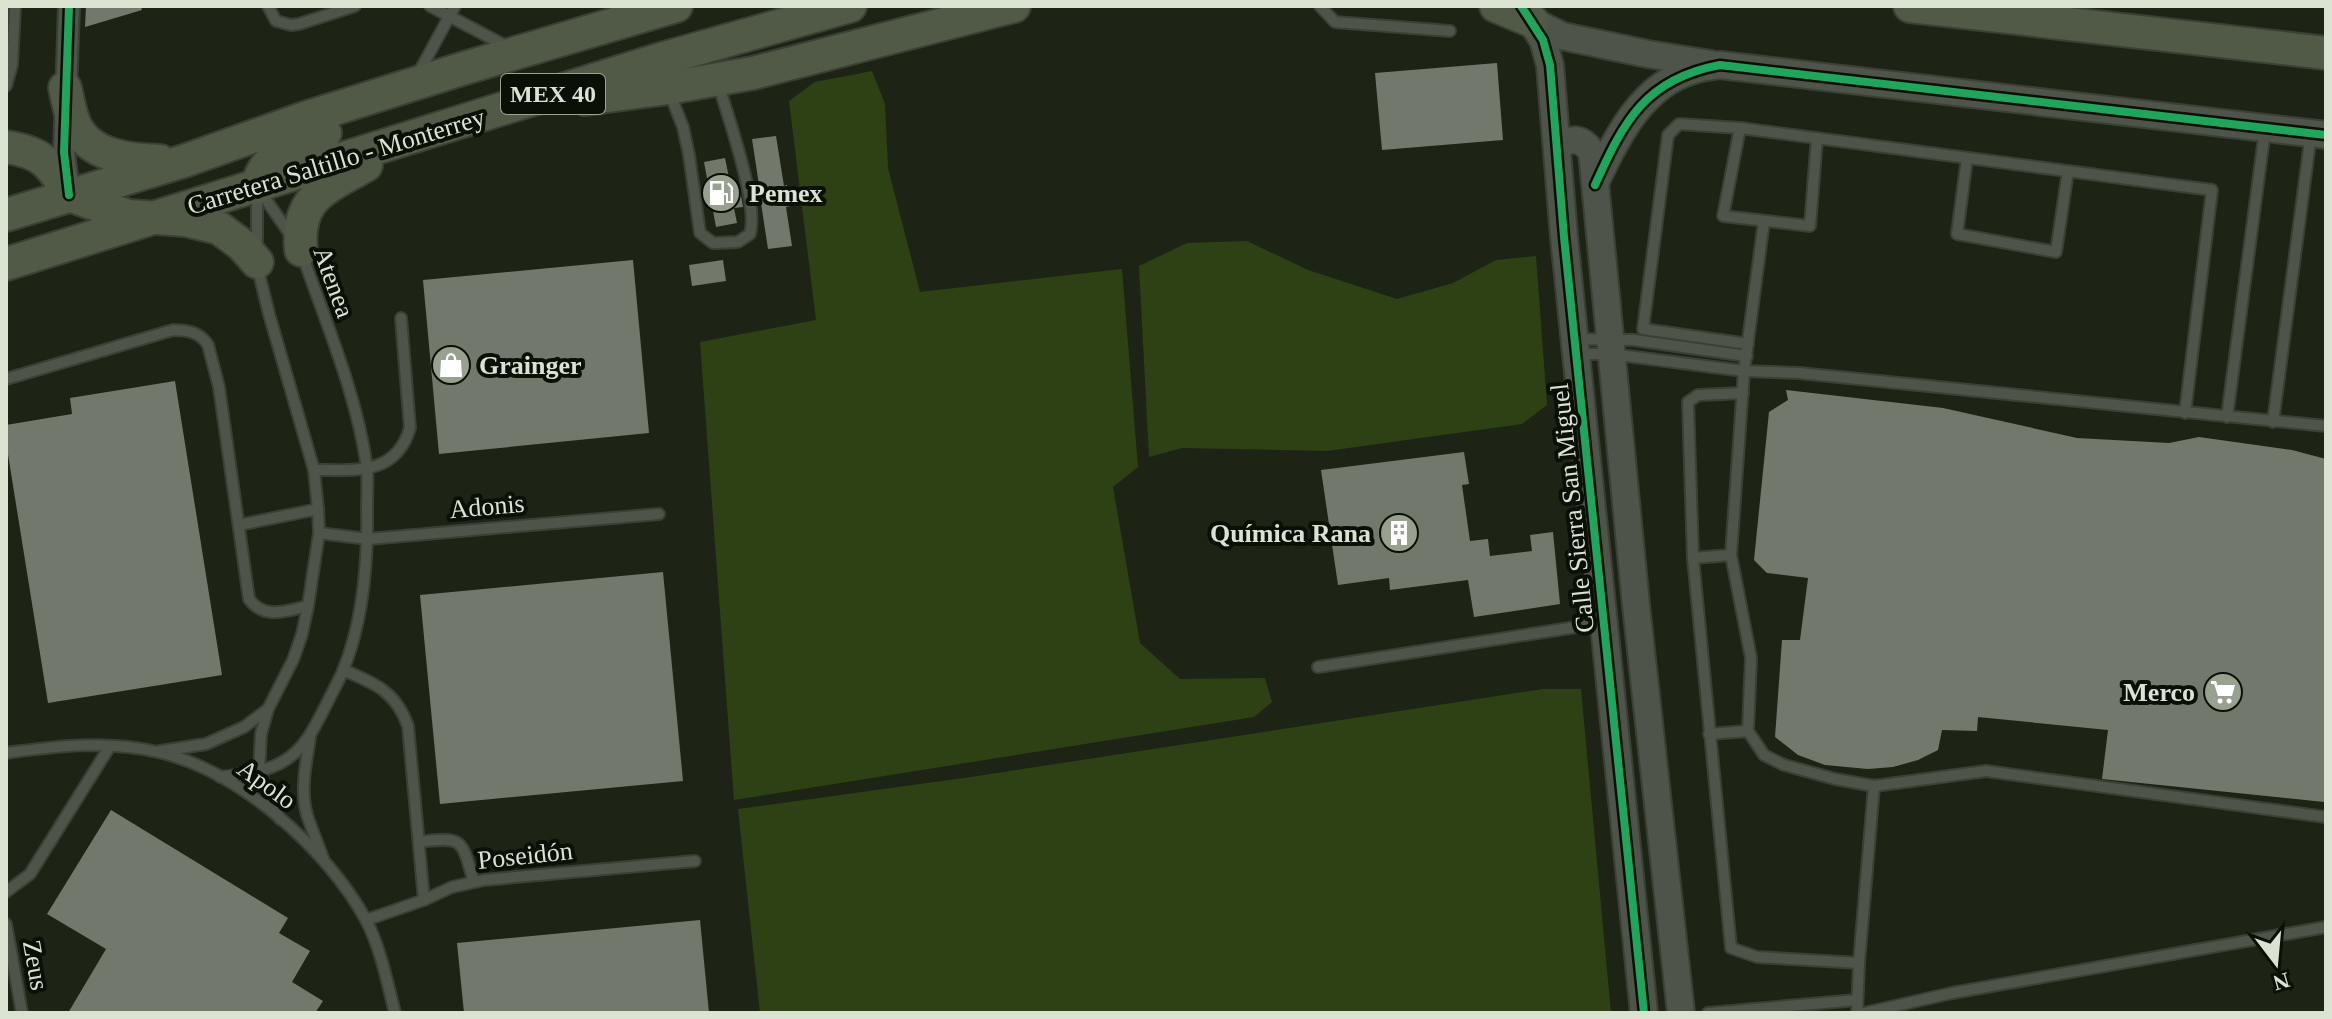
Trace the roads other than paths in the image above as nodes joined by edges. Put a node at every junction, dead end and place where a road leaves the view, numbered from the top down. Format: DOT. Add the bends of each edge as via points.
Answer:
graph roads {
  1 [pos="15,6"];
  2 [pos="69,6"];
  3 [pos="268,6"];
  4 [pos="355,6"];
  5 [pos="430,6"];
  6 [pos="676,6"];
  7 [pos="850,6"];
  8 [pos="1320,6"];
  9 [pos="1496,6"];
  10 [pos="1910,6"];
  11 [pos="1007,7"];
  12 [pos="1526,14"];
  13 [pos="453,17"];
  14 [pos="627,21"];
  15 [pos="1450,31"];
  16 [pos="517,52"];
  17 [pos="2326,53"];
  18 [pos="1720,65"];
  19 [pos="717,79"];
  20 [pos="6,86"];
  21 [pos="412,86"];
  22 [pos="65,88"];
  23 [pos="668,88"];
  24 [pos="502,110"];
  25 [pos="1740,128"];
  26 [pos="2265,128"];
  27 [pos="2319,134"];
  28 [pos="409,138"];
  29 [pos="1817,138"];
  30 [pos="1557,145"];
  31 [pos="6,147"];
  32 [pos="1967,158"];
  33 [pos="184,161"];
  34 [pos="2068,171"];
  35 [pos="127,177"];
  36 [pos="1595,185"];
  37 [pos="257,187"];
  38 [pos="69,195"];
  39 [pos="6,215"];
  40 [pos="158,217"];
  41 [pos="1764,221"];
  42 [pos="301,250"];
  43 [pos="257,262"];
  44 [pos="6,263"];
  45 [pos="401,318"];
  46 [pos="1748,344"];
  47 [pos="1575,346"];
  48 [pos="1610,346"];
  49 [pos="1747,356"];
  50 [pos="1744,371"];
  51 [pos="6,379"];
  52 [pos="1743,393"];
  53 [pos="2185,413"];
  54 [pos="2227,417"];
  55 [pos="2273,422"];
  56 [pos="2326,426"];
  57 [pos="314,470"];
  58 [pos="367,470"];
  59 [pos="318,509"];
  60 [pos="659,514"];
  61 [pos="239,525"];
  62 [pos="319,533"];
  63 [pos="368,539"];
  64 [pos="1731,555"];
  65 [pos="1693,558"];
  66 [pos="308,606"];
  67 [pos="1604,622"];
  68 [pos="1318,667"];
  69 [pos="343,670"];
  70 [pos="268,709"];
  71 [pos="1748,731"];
  72 [pos="1709,734"];
  73 [pos="310,736"];
  74 [pos="110,746"];
  75 [pos="157,751"];
  76 [pos="6,753"];
  77 [pos="259,771"];
  78 [pos="220,777"];
  79 [pos="1874,786"];
  80 [pos="2326,817"];
  81 [pos="280,819"];
  82 [pos="419,842"];
  83 [pos="323,860"];
  84 [pos="695,861"];
  85 [pos="474,882"];
  86 [pos="6,892"];
  87 [pos="424,900"];
  88 [pos="366,920"];
  89 [pos="6,924"];
  90 [pos="2326,927"];
  91 [pos="1859,963"];
  92 [pos="1857,1000"];
  93 [pos="22,1013"];
  94 [pos="395,1013"];
  95 [pos="1644,1013"];
  96 [pos="1681,1013"];
  97 [pos="1708,1013"];
  98 [pos="1857,1013"];
  99 [pos="1864,1013"];
  1 -- 20 [label="lane"];
  2 -- 22 [label="street"];
  3 -- 4 [label="lane" via="276,21 291,25"];
  5 -- 13 [label="lane"];
  6 -- 14 [label="main road, Carretera Saltillo - Monterrey / MEX 40"];
  7 -- 24 [label="main road, Carretera Saltillo - Monterrey / MEX 40"];
  8 -- 15 [label="lane" via="1335,22"];
  9 -- 12 [label="main road"];
  10 -- 17 [label="main road"];
  11 -- 19 [label="main road"];
  12 -- 18 [label="street" via="1562,36"];
  12 -- 30 [label="street, Calle Sierra San Miguel" via="1543,40 1550,65"];
  13 -- 16 [label="lane"];
  13 -- 21 [label="lane"];
  14 -- 16 [label="main road, Carretera Saltillo - Monterrey / MEX 40"];
  14 -- 37 [label="main road" via="575,51 291,145 270,161"];
  16 -- 21 [label="main road, Carretera Saltillo - Monterrey / MEX 40"];
  18 -- 26 [label="street"];
  18 -- 36 [label="street" via="1664,84 1628,120"];
  19 -- 23 [label="main road"];
  19 -- 23 [label="lane" via="753,216 750,234 738,242 713,243 700,233 683,127"];
  21 -- 33 [label="main road, Carretera Saltillo - Monterrey / MEX 40"];
  22 -- 33 [label="main road" via="76,127 100,150 120,158"];
  22 -- 38 [label="street"];
  23 -- 24 [label="main road"];
  24 -- 28 [label="main road, Carretera Saltillo - Monterrey / MEX 40"];
  25 -- 29 [label="lane"];
  25 -- 41 [label="lane" via="1723,216"];
  25 -- 46 [label="lane" via="1679,124 1668,135 1643,329"];
  26 -- 27 [label="street"];
  26 -- 54 [label="lane"];
  27 -- 55 [label="lane"];
  28 -- 37 [label="main road, Carretera Saltillo - Monterrey / MEX 40"];
  28 -- 42 [label="main road" via="331,184 310,203 301,221"];
  29 -- 32 [label="lane"];
  29 -- 41 [label="lane" via="1810,226"];
  30 -- 36 [label="street, Calle Sierra San Miguel" via="1569,139 1586,144 1592,152"];
  30 -- 47 [label="street, Calle Sierra San Miguel"];
  31 -- 38 [label="main road" via="42,158"];
  32 -- 34 [label="lane"];
  32 -- 34 [label="lane" via="1957,234 2056,252"];
  33 -- 35 [label="main road, Carretera Saltillo - Monterrey / MEX 40"];
  34 -- 53 [label="lane" via="2212,190"];
  35 -- 37 [label="main road" via="194,177"];
  35 -- 38 [label="main road, Carretera Saltillo - Monterrey / MEX 40"];
  36 -- 48 [label="street, Calle Sierra San Miguel"];
  37 -- 40 [label="main road, Carretera Saltillo - Monterrey / MEX 40"];
  37 -- 42 [label="lane, Atenea"];
  37 -- 43 [label="lane"];
  38 -- 39 [label="main road, Carretera Saltillo - Monterrey / MEX 40"];
  38 -- 40 [label="main road" via="128,216"];
  38 -- 44 [label="main road" via="49,229"];
  40 -- 43 [label="main road" via="219,228"];
  40 -- 44 [label="main road, Carretera Saltillo - Monterrey / MEX 40"];
  41 -- 46 [label="lane"];
  42 -- 58 [label="lane, Atenea" via="350,395"];
  43 -- 57 [label="lane"];
  45 -- 58 [label="lane" via="410,428 389,458"];
  46 -- 49 [label="lane"];
  47 -- 48 [label="lane"];
  47 -- 67 [label="street, Calle Sierra San Miguel"];
  48 -- 49 [label="lane"];
  48 -- 50 [label="lane"];
  48 -- 96 [label="street, Calle Sierra San Miguel"];
  49 -- 50 [label="lane"];
  50 -- 52 [label="lane"];
  50 -- 53 [label="lane"];
  51 -- 61 [label="lane" via="173,330 205,339 219,387"];
  52 -- 64 [label="lane"];
  52 -- 65 [label="lane" via="1698,395 1688,402"];
  53 -- 54 [label="lane"];
  54 -- 55 [label="lane"];
  55 -- 56 [label="lane"];
  57 -- 58 [label="lane"];
  57 -- 59 [label="lane"];
  58 -- 63 [label="lane, Atenea"];
  59 -- 61 [label="lane"];
  59 -- 62 [label="lane"];
  60 -- 63 [label="lane, Adonis"];
  61 -- 66 [label="lane" via="249,599 256,608 278,613"];
  62 -- 63 [label="lane, Adonis"];
  62 -- 66 [label="lane"];
  63 -- 69 [label="lane, Atenea" via="359,612"];
  64 -- 65 [label="lane"];
  64 -- 71 [label="lane" via="1751,658"];
  65 -- 72 [label="lane"];
  66 -- 70 [label="lane" via="293,660"];
  67 -- 68 [label="lane"];
  67 -- 95 [label="street, Calle Sierra San Miguel"];
  69 -- 73 [label="lane, Atenea"];
  69 -- 82 [label="lane" via="375,683 404,715"];
  70 -- 75 [label="lane" via="206,744"];
  70 -- 77 [label="lane"];
  71 -- 72 [label="lane"];
  71 -- 79 [label="lane" via="1764,755 1784,765"];
  72 -- 91 [label="lane" via="1731,948 1757,957"];
  73 -- 77 [label="lane, Atenea" via="285,761"];
  73 -- 83 [label="lane, Atenea" via="304,799"];
  74 -- 75 [label="lane, Apolo"];
  74 -- 76 [label="lane, Apolo" via="63,745"];
  74 -- 86 [label="lane" via="30,874"];
  75 -- 78 [label="lane, Apolo"];
  77 -- 78 [label="lane, Atenea"];
  77 -- 81 [label="lane"];
  78 -- 81 [label="lane, Apolo"];
  79 -- 80 [label="lane" via="1986,771"];
  79 -- 91 [label="lane"];
  81 -- 83 [label="lane, Apolo"];
  82 -- 85 [label="lane" via="455,840"];
  82 -- 87 [label="lane"];
  83 -- 88 [label="lane, Apolo"];
  84 -- 85 [label="lane, Poseidón"];
  85 -- 87 [label="lane, Poseidón"];
  87 -- 88 [label="lane, Poseidón"];
  88 -- 94 [label="lane, Apolo"];
  89 -- 93 [label="lane, Zeus"];
  90 -- 99 [label="lane"];
  91 -- 92 [label="lane"];
  92 -- 97 [label="lane"];
  92 -- 98 [label="lane"];
}
